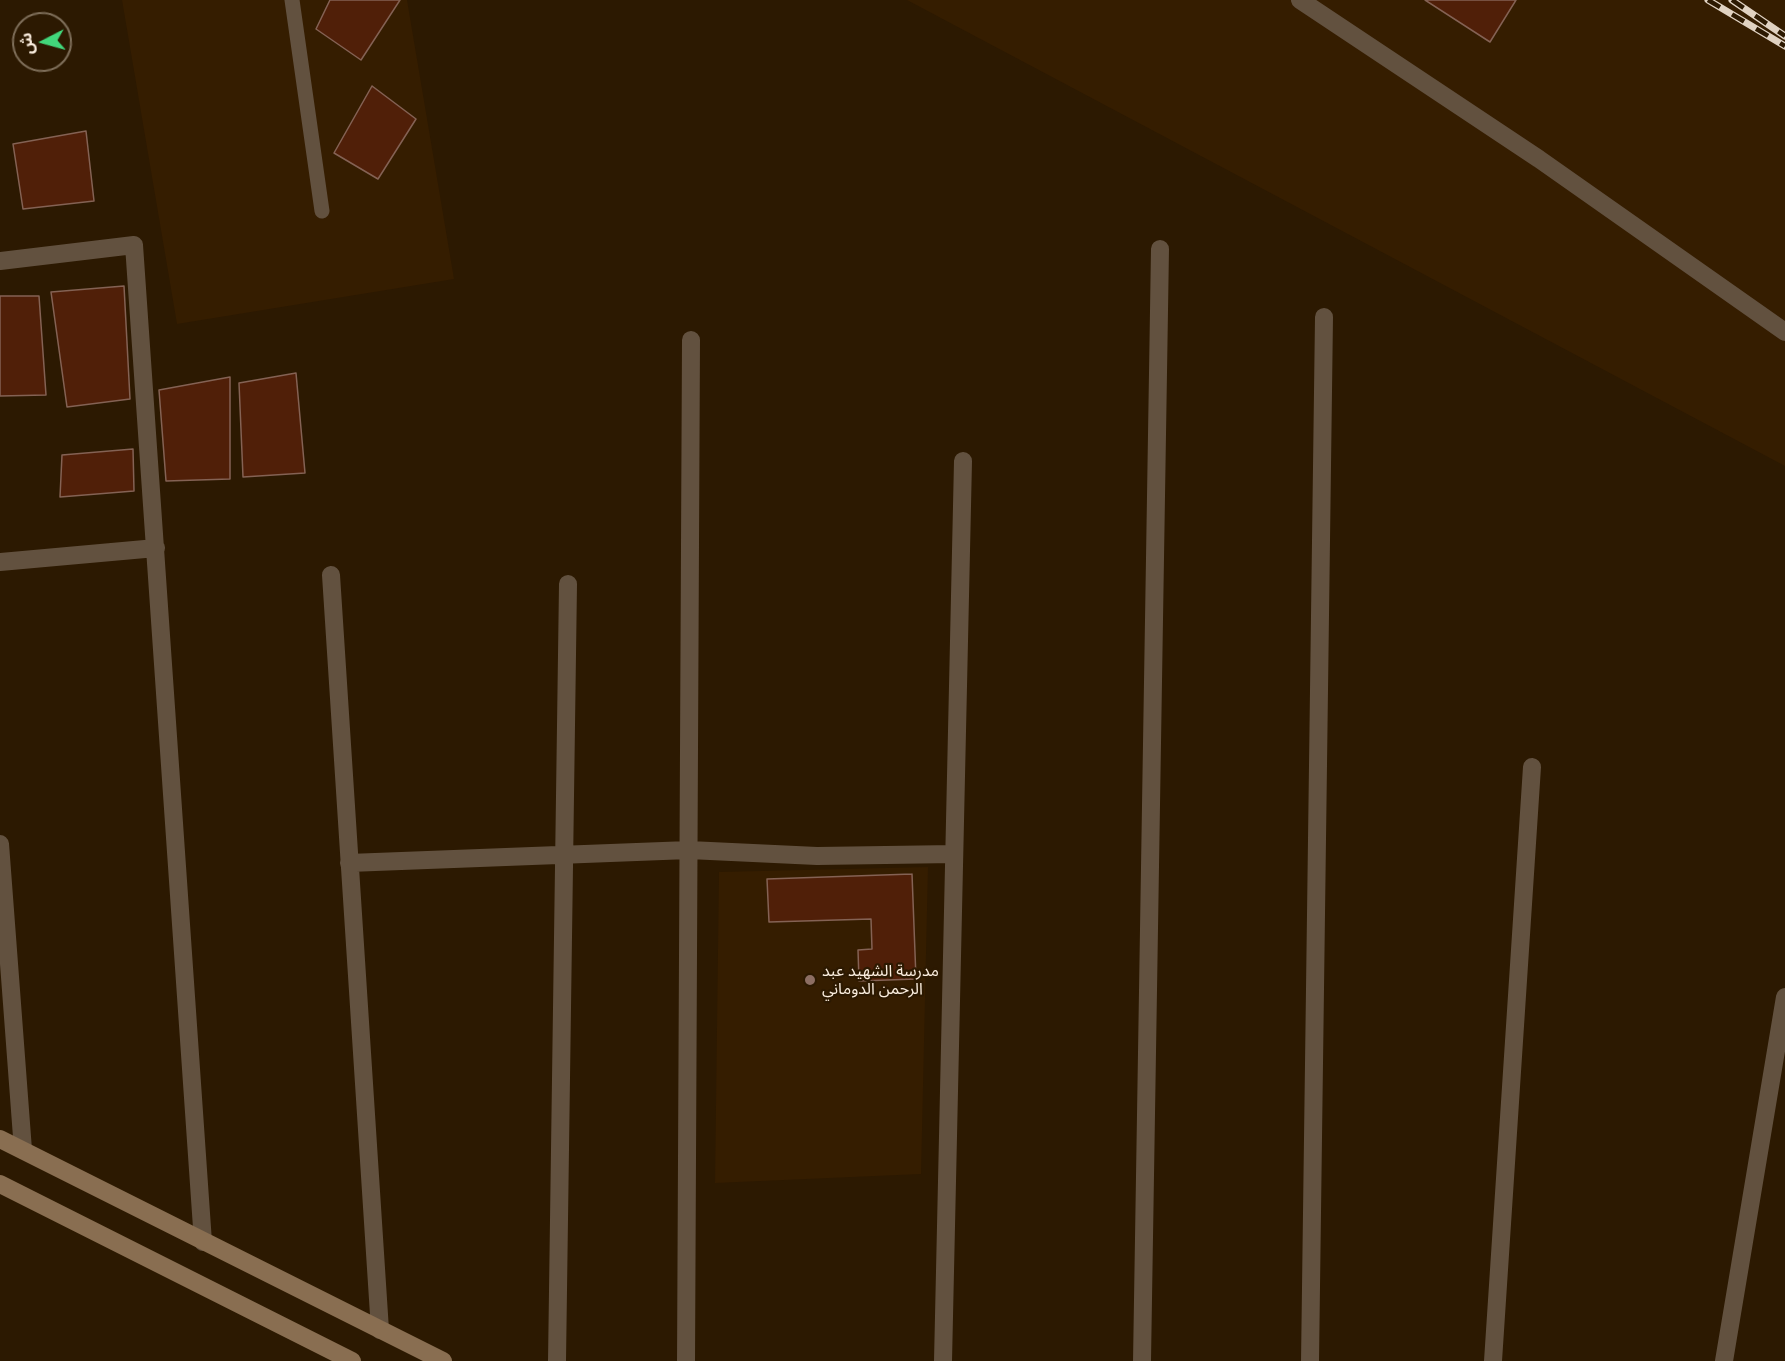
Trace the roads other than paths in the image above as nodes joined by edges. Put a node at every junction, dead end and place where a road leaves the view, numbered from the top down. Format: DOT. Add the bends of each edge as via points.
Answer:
graph roads {
  1 [pos="292,0"];
  2 [pos="1300,0"];
  3 [pos="322,211"];
  4 [pos="1160,249"];
  5 [pos="0,261"];
  6 [pos="1324,317"];
  7 [pos="1785,332"];
  8 [pos="691,340"];
  9 [pos="963,461"];
  10 [pos="156,548"];
  11 [pos="0,562"];
  12 [pos="331,575"];
  13 [pos="568,584"];
  14 [pos="1532,767"];
  15 [pos="0,844"];
  16 [pos="689,850"];
  17 [pos="564,854"];
  18 [pos="954,854"];
  19 [pos="349,863"];
  20 [pos="1785,997"];
  21 [pos="0,1139"];
  22 [pos="23,1150"];
  23 [pos="0,1184"];
  24 [pos="203,1242"];
  25 [pos="380,1330"];
  26 [pos="348,1360"];
  27 [pos="443,1361"];
  28 [pos="557,1361"];
  29 [pos="687,1361"];
  30 [pos="943,1361"];
  31 [pos="1142,1361"];
  32 [pos="1310,1361"];
  33 [pos="1493,1361"];
  34 [pos="1724,1361"];
  1 -- 3 [label="lane"];
  2 -- 7 [label="street" via="1539,159"];
  4 -- 31 [label="street"];
  5 -- 10 [label="street" via="134,245"];
  6 -- 32 [label="street"];
  8 -- 16 [label="street"];
  9 -- 18 [label="street"];
  10 -- 11 [label="street"];
  10 -- 24 [label="street"];
  12 -- 19 [label="street"];
  13 -- 17 [label="street"];
  14 -- 33 [label="street"];
  15 -- 22 [label="street"];
  16 -- 17 [label="street"];
  16 -- 18 [label="street" via="817,856"];
  16 -- 29 [label="street"];
  17 -- 19 [label="street"];
  17 -- 28 [label="street"];
  18 -- 30 [label="street"];
  19 -- 25 [label="street"];
  20 -- 34 [label="street"];
  21 -- 22 [label="main road"];
  22 -- 24 [label="main road"];
  23 -- 26 [label="main road"];
  24 -- 25 [label="main road"];
  25 -- 27 [label="main road"];
}
